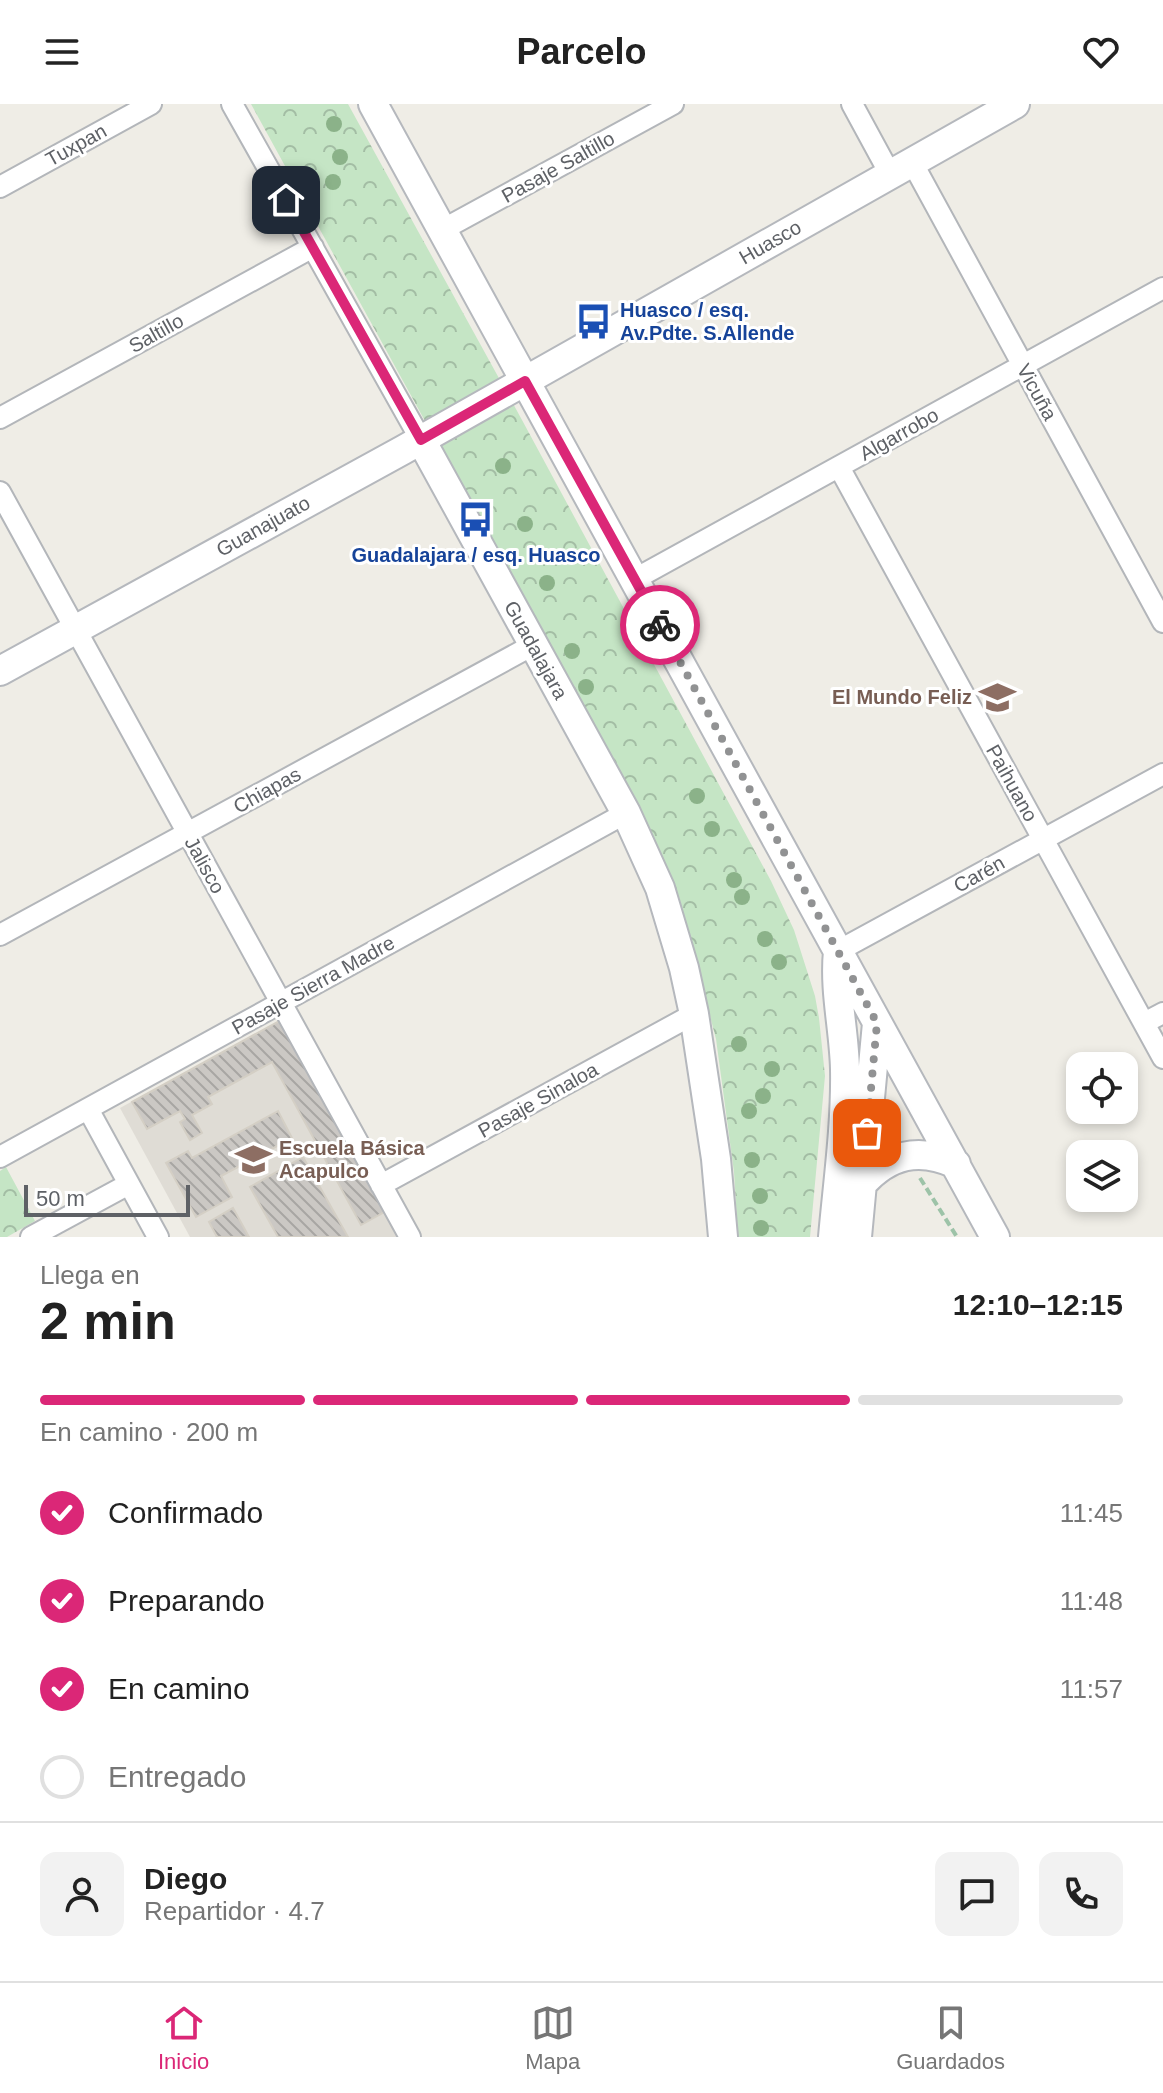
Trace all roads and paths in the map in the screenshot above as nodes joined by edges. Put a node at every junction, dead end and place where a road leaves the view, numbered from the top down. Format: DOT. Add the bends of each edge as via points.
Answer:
graph roads {
  1 [pos="151,104"];
  2 [pos="232,104"];
  3 [pos="373,104"];
  4 [pos="673,104"];
  5 [pos="852,104"];
  6 [pos="1015,104"];
  7 [pos="901,168"];
  8 [pos="0,187"];
  9 [pos="442,230"];
  10 [pos="313,247"];
  11 [pos="1163,288"];
  12 [pos="1023,365"];
  13 [pos="525,381"];
  14 [pos="0,418"];
  15 [pos="421,440"];
  16 [pos="839,467"];
  17 [pos="0,492"];
  18 [pos="635,579"];
  19 [pos="1163,622"];
  20 [pos="76,629"];
  21 [pos="533,645"];
  22 [pos="0,671"];
  23 [pos="1163,774"];
  24 [pos="626,813"];
  25 [pos="187,833"];
  26 [pos="1043,839"];
  27 [pos="0,935"];
  28 [pos="838,951"];
  29 [pos="281,1003"];
  30 [pos="1163,1013"];
  31 [pos="694,1014"];
  32 [pos="877,1023"];
  33 [pos="1144,1023"];
  34 [pos="1163,1058"];
  35 [pos="88,1109"];
  36 [pos="0,1157"];
  37 [pos="890,1161"];
  38 [pos="956,1164"];
  39 [pos="129,1184"];
  40 [pos="862,1184"];
  41 [pos="381,1185"];
  42 [pos="31,1237"];
  43 [pos="158,1237"];
  44 [pos="410,1237"];
  45 [pos="723,1237"];
  46 [pos="833,1237"];
  47 [pos="857,1237"];
  48 [pos="957,1237"];
  49 [pos="995,1237"];
  1 -- 8 [label="street, Tuxpan"];
  2 -- 10 [label="street, Guadalajara"];
  3 -- 9 [label="street"];
  4 -- 9 [label="street, Pasaje Saltillo"];
  5 -- 7 [label="street, Vicuña"];
  6 -- 7 [label="street, Huasco"];
  7 -- 12 [label="street, Vicuña"];
  7 -- 13 [label="street, Huasco"];
  9 -- 13 [label="street"];
  10 -- 14 [label="street, Saltillo"];
  10 -- 15 [label="street, Guadalajara"];
  11 -- 12 [label="street, Algarrobo"];
  12 -- 16 [label="street, Algarrobo"];
  12 -- 19 [label="street, Vicuña"];
  13 -- 15 [label="street, Guanajuato"];
  13 -- 18 [label="street"];
  15 -- 20 [label="street, Guanajuato"];
  15 -- 21 [label="street, Guadalajara"];
  16 -- 18 [label="street, Algarrobo"];
  16 -- 26 [label="street, Paihuano"];
  17 -- 20 [label="street, Jalisco"];
  18 -- 28 [label="street"];
  20 -- 22 [label="street, Guanajuato"];
  20 -- 25 [label="street, Jalisco"];
  21 -- 24 [label="street, Guadalajara"];
  21 -- 25 [label="street, Chiapas"];
  23 -- 26 [label="street, Carén"];
  24 -- 29 [label="street, Pasaje Sierra Madre"];
  24 -- 31 [label="street, Guadalajara" via="668,911"];
  25 -- 27 [label="street, Chiapas"];
  25 -- 29 [label="street, Jalisco"];
  26 -- 28 [label="street, Carén"];
  26 -- 33 [label="street, Paihuano"];
  28 -- 32 [label="street"];
  28 -- 46 [label="street" via="846,1090"];
  29 -- 35 [label="street, Pasaje Sierra Madre"];
  29 -- 41 [label="street, Jalisco"];
  30 -- 33 [label="street"];
  31 -- 41 [label="street, Pasaje Sinaloa"];
  31 -- 45 [label="street, Guadalajara"];
  32 -- 38 [label="street"];
  32 -- 40 [label="street"];
  33 -- 34 [label="street, Paihuano"];
  35 -- 36 [label="street, Pasaje Sierra Madre"];
  35 -- 39 [label="street"];
  37 -- 38 [label="street" via="918,1154"];
  37 -- 40 [label="street"];
  37 -- 48 [label="path" via="896,1168 915,1170"];
  38 -- 49 [label="street"];
  39 -- 42 [label="street"];
  39 -- 43 [label="street"];
  40 -- 47 [label="street"];
  41 -- 44 [label="street, Jalisco"];
}
